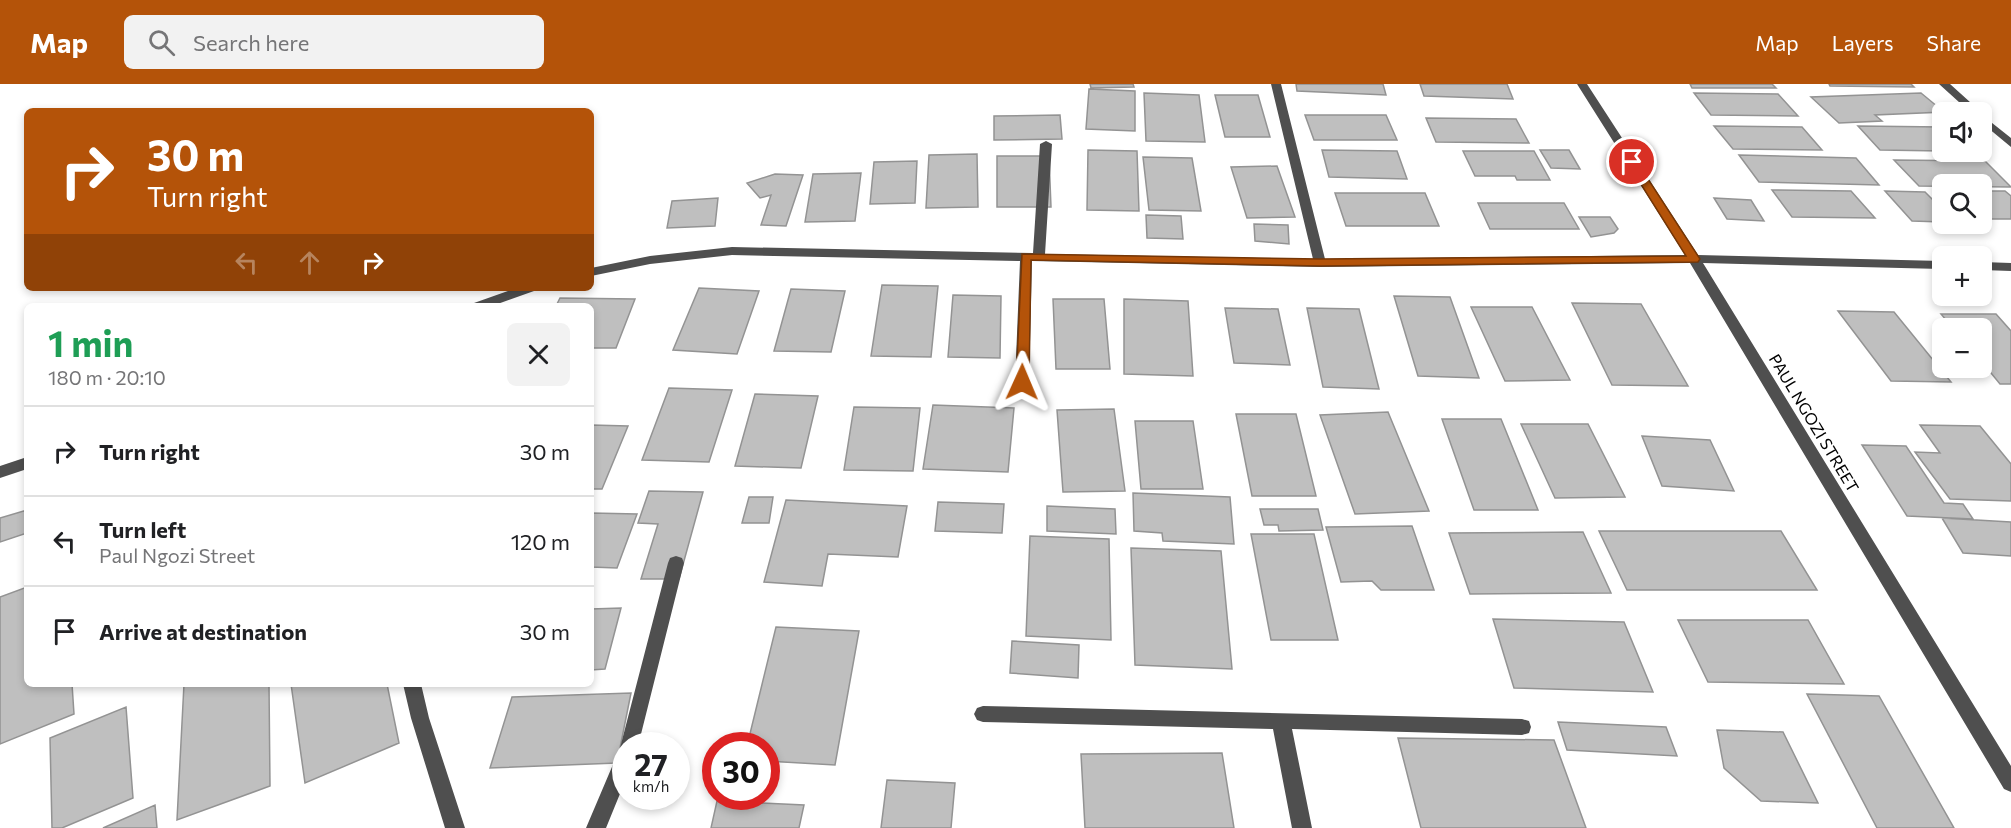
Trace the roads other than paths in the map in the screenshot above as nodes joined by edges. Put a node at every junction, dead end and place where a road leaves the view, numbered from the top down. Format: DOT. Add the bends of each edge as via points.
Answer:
graph roads {
  1 [pos="1276,84"];
  2 [pos="1582,84"];
  3 [pos="1944,84"];
  4 [pos="1965,102"];
  5 [pos="1992,127"];
  6 [pos="1046,144"];
  7 [pos="2011,144"];
  8 [pos="1032,256"];
  9 [pos="1694,259"];
  10 [pos="1320,262"];
  11 [pos="1932,265"];
  12 [pos="1992,266"];
  13 [pos="2011,267"];
  14 [pos="594,271"];
  15 [pos="521,291"];
  16 [pos="487,303"];
  17 [pos="1022,382"];
  18 [pos="24,464"];
  19 [pos="0,472"];
  20 [pos="676,563"];
  21 [pos="413,687"];
  22 [pos="983,714"];
  23 [pos="1281,721"];
  24 [pos="1522,727"];
  25 [pos="633,732"];
  26 [pos="2011,783"];
  27 [pos="612,789"];
  28 [pos="455,828"];
  29 [pos="596,828"];
  30 [pos="1302,828"];
  1 -- 10 [label="street"];
  2 -- 9 [label="street, PAUL NGOZI STREET"];
  3 -- 4 [label="street"];
  5 -- 7 [label="street"];
  6 -- 8 [label="street"];
  8 -- 10 [label="street"];
  8 -- 14 [label="street" via="732,251 650,260"];
  8 -- 17 [label="street"];
  9 -- 10 [label="street"];
  9 -- 11 [label="street"];
  9 -- 26 [label="street, PAUL NGOZI STREET"];
  12 -- 13 [label="street"];
  15 -- 16 [label="street"];
  18 -- 19 [label="street"];
  20 -- 25 [label="street"];
  21 -- 28 [label="street"];
  22 -- 23 [label="street"];
  23 -- 24 [label="street"];
  23 -- 30 [label="street"];
  27 -- 29 [label="street"];
}
